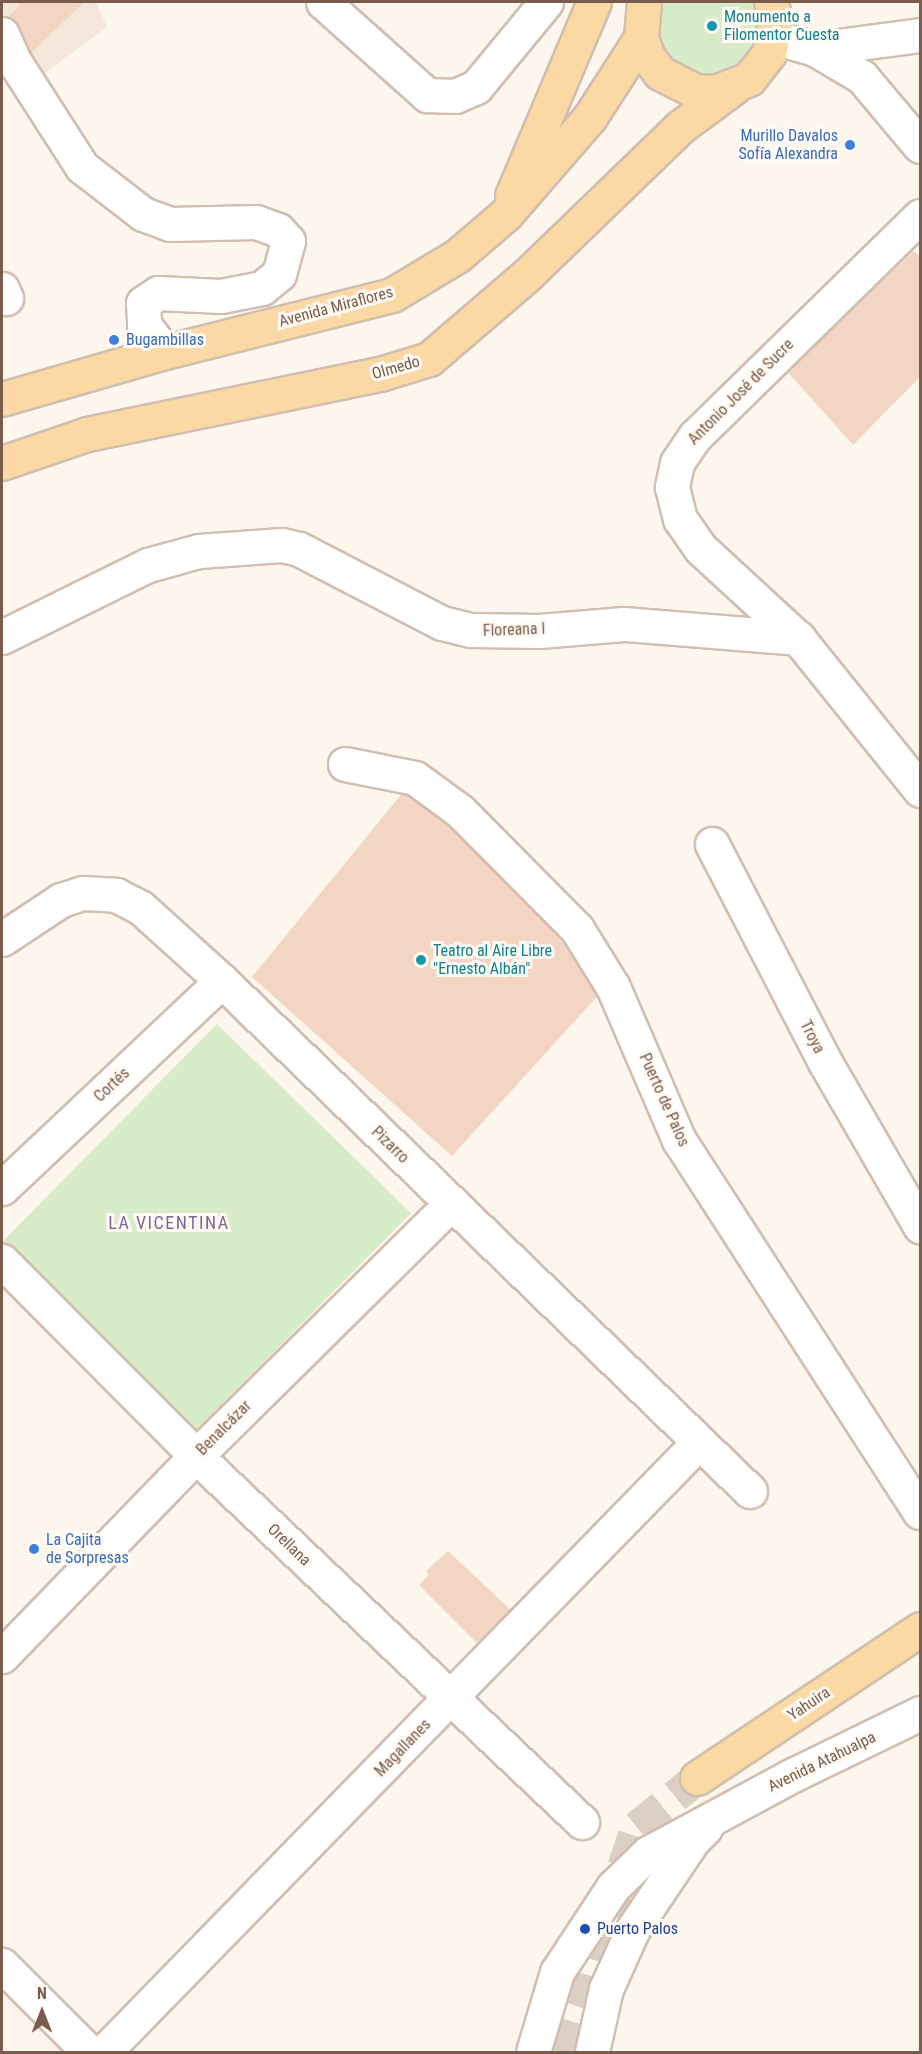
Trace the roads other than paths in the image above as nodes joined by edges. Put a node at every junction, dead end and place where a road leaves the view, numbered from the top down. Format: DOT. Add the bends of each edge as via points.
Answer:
graph roads {
  1 [pos="323,2"];
  2 [pos="546,2"];
  3 [pos="594,2"];
  4 [pos="771,2"];
  5 [pos="640,15"];
  6 [pos="2,34"];
  7 [pos="921,35"];
  8 [pos="774,37"];
  9 [pos="815,49"];
  10 [pos="734,87"];
  11 [pos="921,146"];
  12 [pos="506,214"];
  13 [pos="921,216"];
  14 [pos="165,352"];
  15 [pos="2,399"];
  16 [pos="2,463"];
  17 [pos="2,637"];
  18 [pos="798,638"];
  19 [pos="345,764"];
  20 [pos="921,790"];
  21 [pos="712,844"];
  22 [pos="2,939"];
  23 [pos="222,981"];
  24 [pos="2,1188"];
  25 [pos="450,1205"];
  26 [pos="921,1226"];
  27 [pos="2,1261"];
  28 [pos="699,1442"];
  29 [pos="196,1456"];
  30 [pos="750,1491"];
  31 [pos="921,1512"];
  32 [pos="921,1629"];
  33 [pos="2,1656"];
  34 [pos="450,1700"];
  35 [pos="921,1713"];
  36 [pos="697,1778"];
  37 [pos="723,1811"];
  38 [pos="582,1822"];
  39 [pos="2,1965"];
  40 [pos="89,2052"];
  41 [pos="104,2052"];
  42 [pos="533,2052"];
  43 [pos="592,2052"];
  1 -- 2 [label="street" via="427,94 455,96 476,87"];
  3 -- 12 [label="main road" via="522,166"];
  4 -- 8 [label="main road"];
  5 -- 10 [label="main road" via="648,57 676,85 695,91"];
  5 -- 12 [label="main road, Avenida Miraflores" via="590,117"];
  6 -- 14 [label="street" via="14,61 82,167 143,214 170,224 256,222 278,230 288,241 279,274 262,288 221,296 158,293 143,303 144,325"];
  7 -- 9 [label="street"];
  8 -- 9 [label="street"];
  8 -- 10 [label="main road, Olmedo" via="760,67"];
  9 -- 11 [label="street" via="862,76"];
  10 -- 16 [label="main road, Olmedo" via="680,127 528,274 429,358 384,373 87,434"];
  12 -- 14 [label="main road, Avenida Miraflores" via="457,256 392,295"];
  13 -- 18 [label="street, Antonio José de Sucre" via="695,436 673,474 674,503 689,533"];
  14 -- 15 [label="main road, Avenida Miraflores"];
  17 -- 18 [label="street, Floreana I" via="148,566 199,551 282,545 308,553 442,623 471,630 539,631 624,624"];
  18 -- 20 [label="street"];
  19 -- 31 [label="street, Puerto de Palos" via="415,778 460,811 577,929 613,987 679,1140"];
  21 -- 26 [label="street, Troya" via="825,1062"];
  22 -- 23 [label="street, Pizarro" via="72,896 116,895 140,907"];
  23 -- 24 [label="street, Cortés"];
  23 -- 25 [label="street, Pizarro"];
  25 -- 28 [label="street, Pizarro"];
  25 -- 29 [label="street, Benalcázar"];
  27 -- 29 [label="street, Orellana"];
  28 -- 30 [label="street, Pizarro"];
  28 -- 34 [label="street, Magallanes"];
  29 -- 33 [label="street, Benalcázar"];
  29 -- 34 [label="street, Orellana"];
  32 -- 36 [label="main road, Yahuira"];
  34 -- 38 [label="street, Orellana"];
  34 -- 41 [label="street, Magallanes"];
  35 -- 37 [label="street, Avenida Atahualpa"];
  37 -- 42 [label="street, Avenida Atahualpa" via="648,1853 613,1887 557,1972"];
  37 -- 43 [label="street, Avenida Atahualpa" via="693,1839 633,1929 606,1989"];
  39 -- 40 [label="street"];
}
